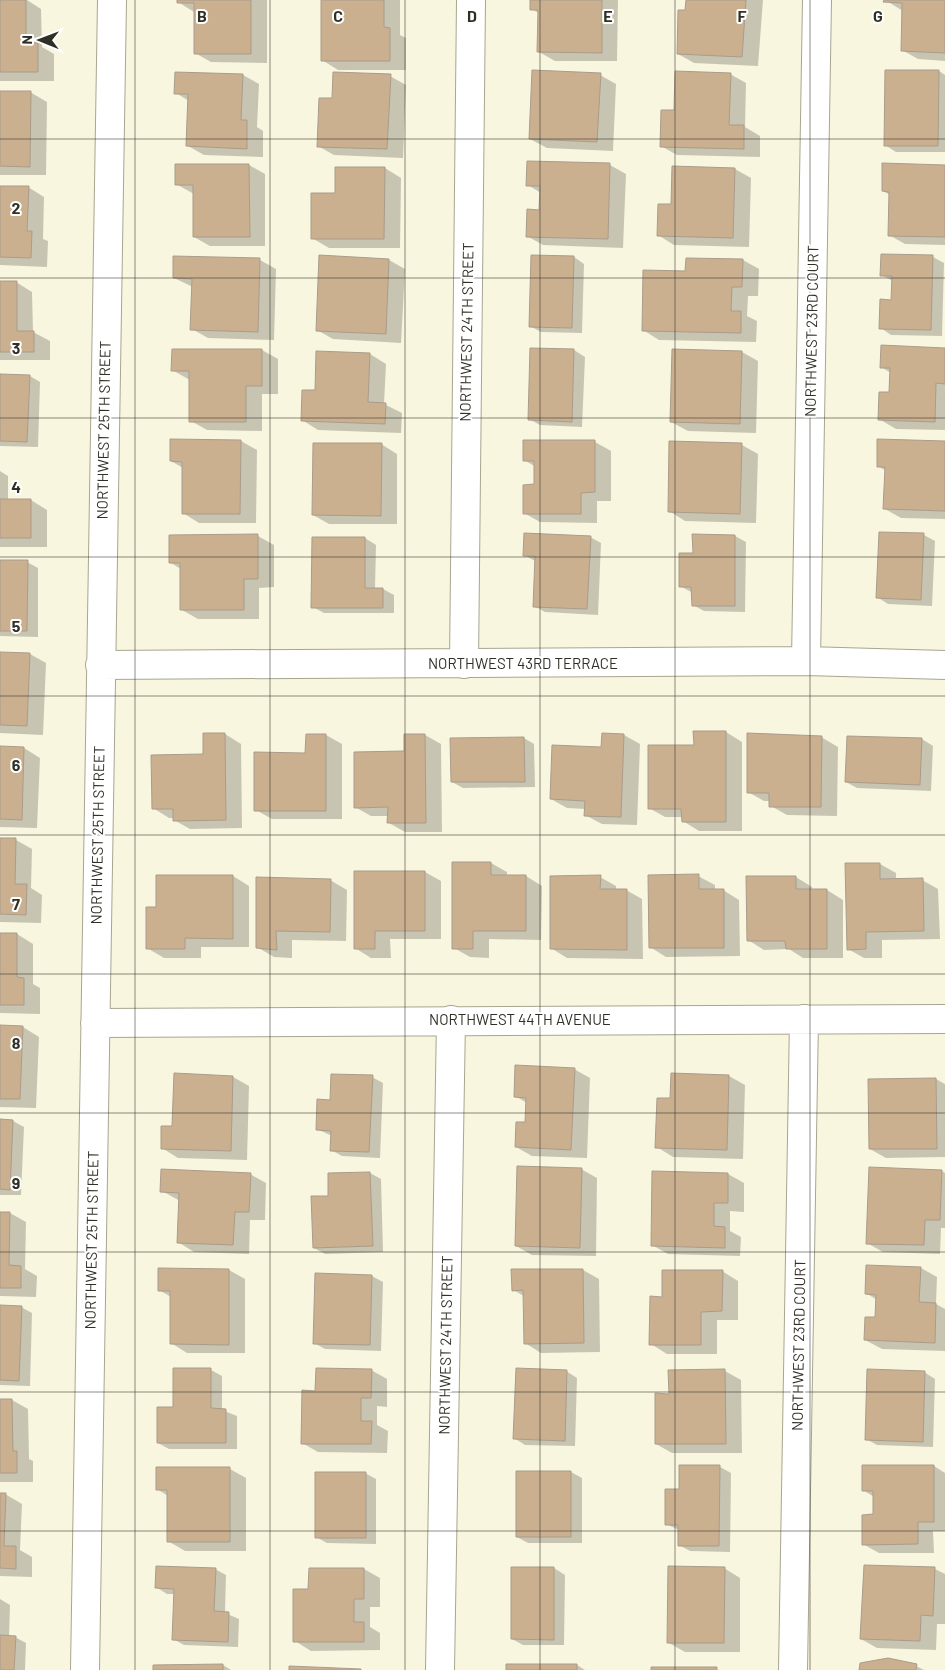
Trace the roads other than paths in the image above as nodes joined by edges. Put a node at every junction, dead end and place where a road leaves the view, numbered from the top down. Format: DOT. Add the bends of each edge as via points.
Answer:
graph roads {
  1 [pos="112,0"];
  2 [pos="471,0"];
  3 [pos="817,0"];
  4 [pos="806,661"];
  5 [pos="464,664"];
  6 [pos="100,665"];
  7 [pos="945,665"];
  8 [pos="945,1019"];
  9 [pos="451,1020"];
  10 [pos="804,1020"];
  11 [pos="95,1023"];
  12 [pos="85,1670"];
  13 [pos="440,1670"];
  14 [pos="793,1670"];
  1 -- 6 [label="street, NORTHWEST 25TH STREET"];
  2 -- 5 [label="street, NORTHWEST 24TH STREET"];
  3 -- 4 [label="street, NORTHWEST 23RD COURT"];
  4 -- 5 [label="street, NORTHWEST 43RD TERRACE"];
  4 -- 7 [label="street, NORTHWEST 43RD TERRACE"];
  5 -- 6 [label="street, NORTHWEST 43RD TERRACE"];
  6 -- 11 [label="street, NORTHWEST 25TH STREET"];
  8 -- 10 [label="street, NORTHWEST 44TH AVENUE"];
  9 -- 10 [label="street, NORTHWEST 44TH AVENUE"];
  9 -- 11 [label="street, NORTHWEST 44TH AVENUE"];
  9 -- 13 [label="street, NORTHWEST 24TH STREET"];
  10 -- 14 [label="street, NORTHWEST 23RD COURT"];
  11 -- 12 [label="street, NORTHWEST 25TH STREET"];
}
